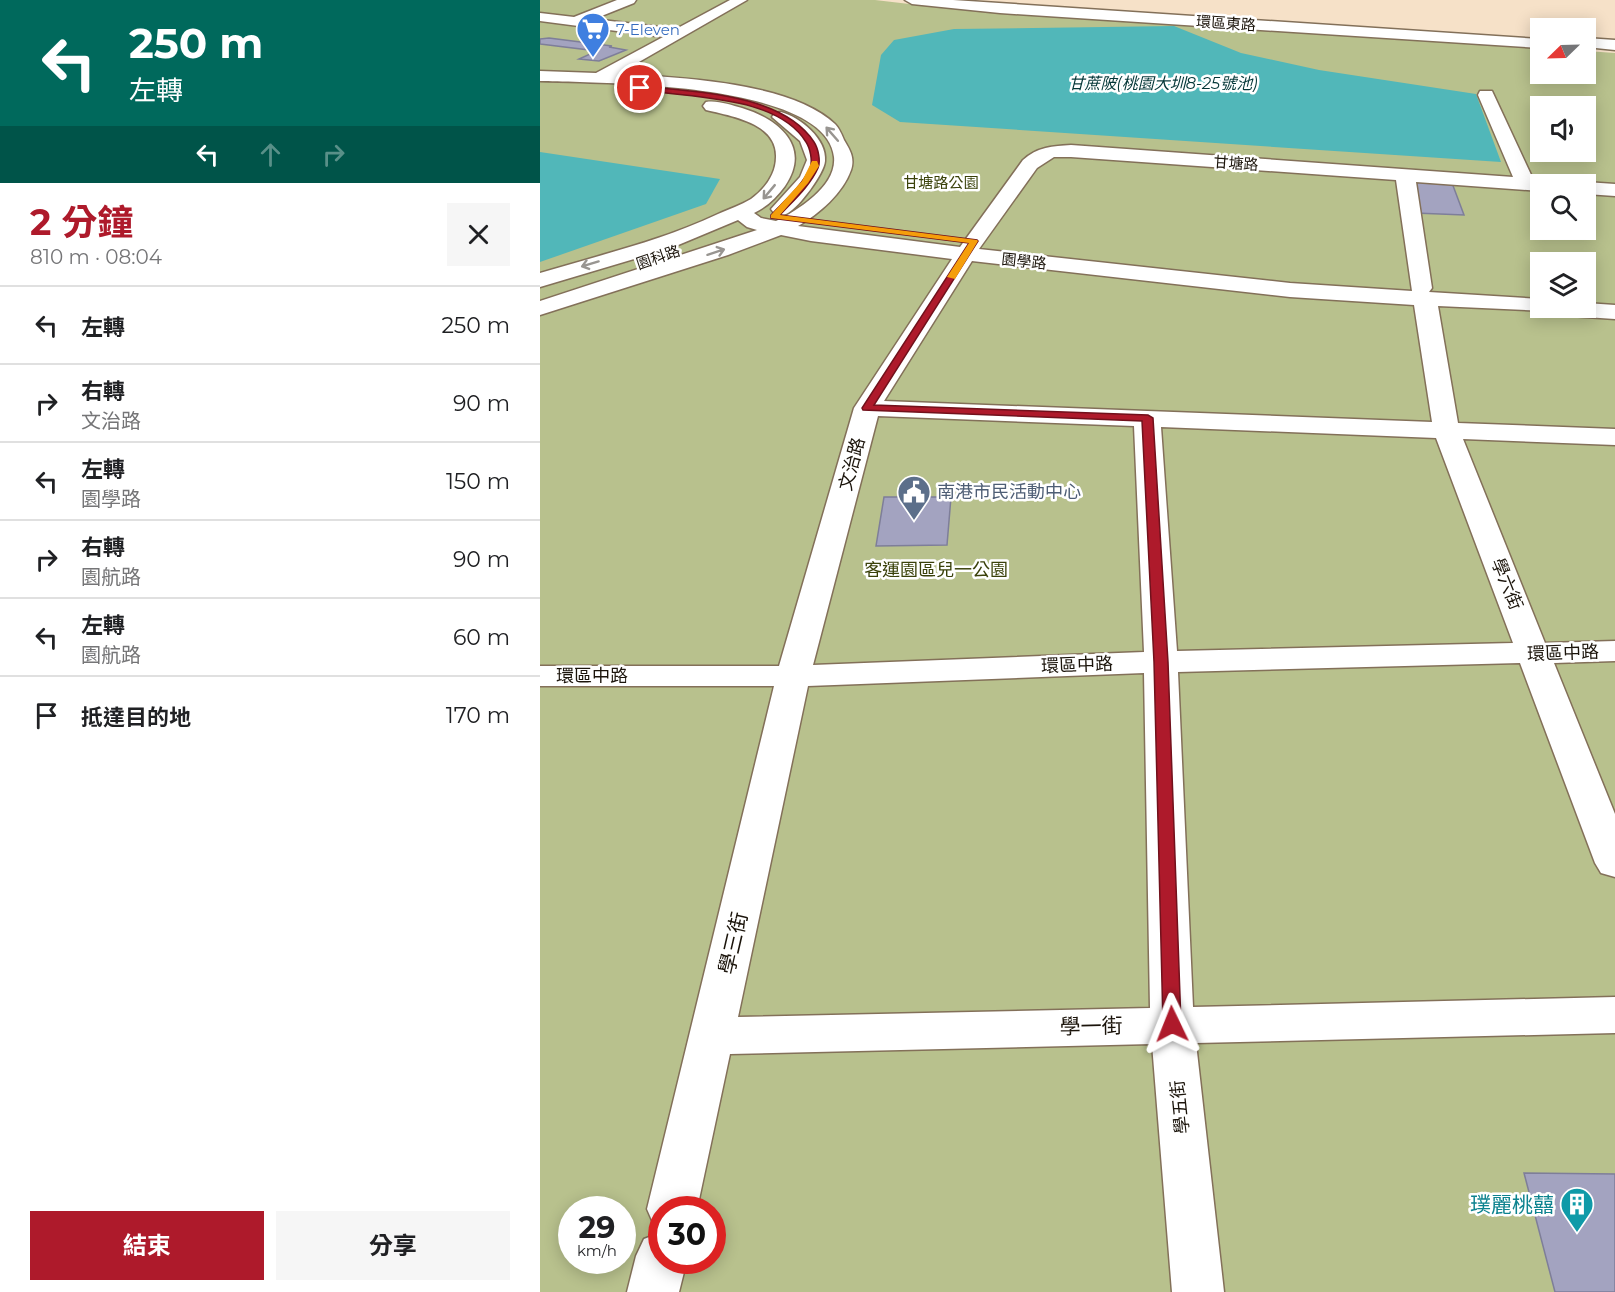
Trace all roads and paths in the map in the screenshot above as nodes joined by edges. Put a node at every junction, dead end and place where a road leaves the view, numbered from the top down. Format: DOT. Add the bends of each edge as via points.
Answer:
graph roads {
  1 [pos="629,0"];
  2 [pos="740,0"];
  3 [pos="912,0"];
  4 [pos="948,0"];
  5 [pos="1233,10"];
  6 [pos="540,17"];
  7 [pos="575,21"];
  8 [pos="1321,26"];
  9 [pos="678,34"];
  10 [pos="1530,41"];
  11 [pos="1530,41"];
  12 [pos="1596,45"];
  13 [pos="1615,46"];
  14 [pos="540,76"];
  15 [pos="592,82"];
  16 [pos="540,83"];
  17 [pos="540,91"];
  18 [pos="1486,95"];
  19 [pos="1405,175"];
  20 [pos="1530,178"];
  21 [pos="1530,184"];
  22 [pos="1596,189"];
  23 [pos="1615,190"];
  24 [pos="768,220"];
  25 [pos="970,248"];
  26 [pos="540,280"];
  27 [pos="1423,293"];
  28 [pos="540,294"];
  29 [pos="1530,294"];
  30 [pos="1596,297"];
  31 [pos="1615,298"];
  32 [pos="1530,305"];
  33 [pos="540,308"];
  34 [pos="1596,311"];
  35 [pos="1615,312"];
  36 [pos="867,408"];
  37 [pos="1148,418"];
  38 [pos="1446,430"];
  39 [pos="1615,436"];
  40 [pos="1615,651"];
  41 [pos="1535,654"];
  42 [pos="1161,662"];
  43 [pos="540,675"];
  44 [pos="793,676"];
  45 [pos="1615,863"];
  46 [pos="1615,1015"];
  47 [pos="1172,1024"];
  48 [pos="711,1035"];
  49 [pos="675,1196"];
  50 [pos="658,1274"];
  51 [pos="653,1292"];
  52 [pos="1198,1292"];
  1 -- 7 [label="street"];
  2 -- 9 [label="street"];
  3 -- 10 [label="street, 環區東路" via="1000,9"];
  4 -- 8 [label="street, 環區東路"];
  5 -- 8 [label="street"];
  6 -- 7 [label="street"];
  7 -- 9 [label="street"];
  8 -- 11 [label="street, 環區東路"];
  9 -- 15 [label="street"];
  12 -- 13 [label="street"];
  14 -- 15 [label="street"];
  15 -- 16 [label="street"];
  15 -- 24 [label="street" via="721,97 785,118 803,131 813,147 815,166 806,182"];
  24 -- 15 [label="street, one-way" via="813,205 843,171 840,143 822,123 786,104 751,93 687,83"];
  17 -- 24 [label="street, one-way" via="685,100 740,112 762,122 785,146 782,177 762,200"];
  18 -- 20 [label="street"];
  19 -- 21 [label="street, 甘塘路"];
  19 -- 25 [label="street, 甘塘路" via="1049,152 1030,164"];
  19 -- 27 [label="street, 學六街"];
  22 -- 23 [label="street"];
  24 -- 25 [label="street, 園學路" via="811,235"];
  24 -- 26 [label="street, one-way" via="707,228"];
  24 -- 28 [label="street, 園科路"];
  33 -- 24 [label="street, one-way" via="740,244"];
  25 -- 27 [label="street, 園學路" via="1290,290"];
  25 -- 36 [label="street, 文治路"];
  27 -- 29 [label="street, 園學路"];
  27 -- 32 [label="street, 園學路"];
  27 -- 38 [label="street, 學六街"];
  30 -- 31 [label="street"];
  34 -- 35 [label="street"];
  36 -- 37 [label="street"];
  36 -- 44 [label="street, 文治路"];
  37 -- 38 [label="street"];
  37 -- 42 [label="street, 學五街"];
  38 -- 39 [label="street"];
  38 -- 41 [label="street, 學六街"];
  40 -- 41 [label="street, 環區中路"];
  41 -- 42 [label="street, 環區中路"];
  41 -- 45 [label="street, 學六街"];
  42 -- 44 [label="street, 環區中路"];
  42 -- 47 [label="street, 學五街"];
  43 -- 44 [label="street, 環區中路"];
  44 -- 48 [label="street, 學三街"];
  46 -- 47 [label="street, 學一街"];
  47 -- 48 [label="street, 學一街"];
  47 -- 52 [label="street, 學五街"];
  48 -- 49 [label="street, 學三街"];
  50 -- 51 [label="street"];
}
